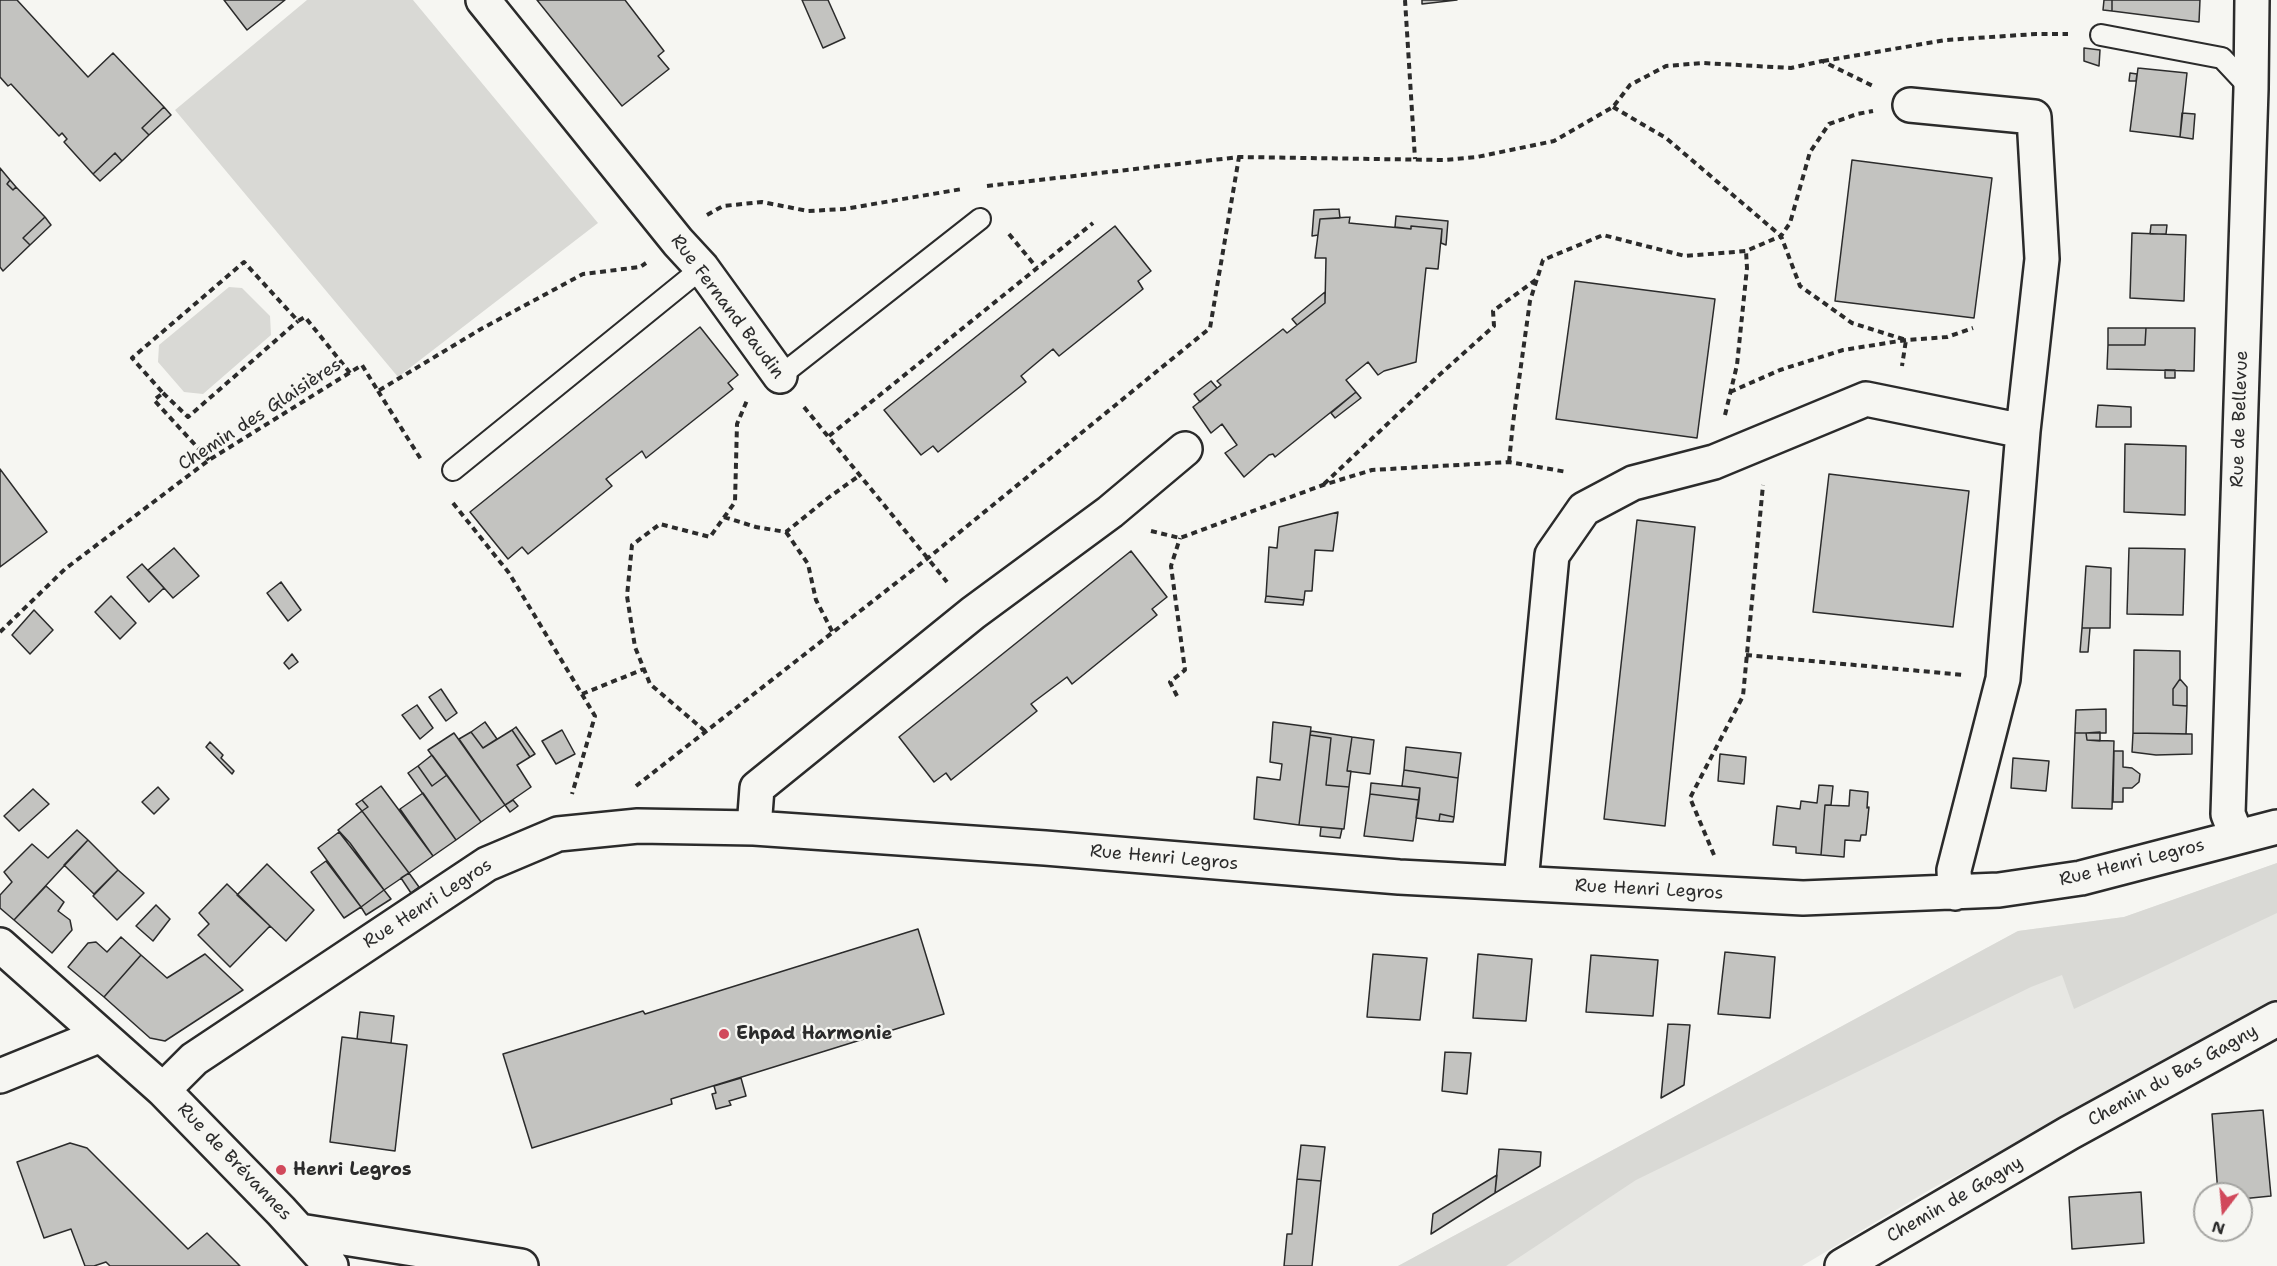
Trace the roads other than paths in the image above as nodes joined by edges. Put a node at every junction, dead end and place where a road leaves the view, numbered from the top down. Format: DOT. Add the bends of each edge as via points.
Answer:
graph roads {
  1 [pos="483,0"];
  2 [pos="2252,0"];
  3 [pos="2101,35"];
  4 [pos="2264,86"];
  5 [pos="1910,105"];
  6 [pos="980,219"];
  7 [pos="702,268"];
  8 [pos="780,376"];
  9 [pos="2023,431"];
  10 [pos="1185,449"];
  11 [pos="453,470"];
  12 [pos="2277,827"];
  13 [pos="754,828"];
  14 [pos="2237,837"];
  15 [pos="1521,882"];
  16 [pos="1955,893"];
  17 [pos="0,945"];
  18 [pos="2277,1019"];
  19 [pos="101,1035"];
  20 [pos="0,1076"];
  21 [pos="163,1090"];
  22 [pos="2069,1133"];
  23 [pos="300,1232"];
  24 [pos="331,1266"];
  25 [pos="521,1266"];
  26 [pos="1842,1266"];
  1 -- 7 [label="street, Rue Fernand Baudin"];
  2 -- 4 [label="street, Rue de Bellevue"];
  3 -- 4 [label="lane" via="2222,58"];
  4 -- 14 [label="street, Rue de Bellevue" via="2228,814"];
  5 -- 9 [label="street" via="2034,117 2042,260"];
  6 -- 8 [label="lane"];
  7 -- 8 [label="street, Rue Fernand Baudin"];
  7 -- 11 [label="lane"];
  9 -- 15 [label="street" via="1866,399 1714,462 1633,483 1584,508 1552,555"];
  9 -- 16 [label="street" via="2003,679 1954,870"];
  10 -- 13 [label="street" via="1110,512 973,613 757,788"];
  12 -- 14 [label="street, Rue Henri Legros"];
  13 -- 15 [label="street, Rue Henri Legros" via="1399,877"];
  13 -- 21 [label="street, Rue Henri Legros" via="638,826 558,834 487,864 194,1059"];
  14 -- 16 [label="street, Rue Henri Legros" via="2081,878"];
  15 -- 16 [label="street, Rue Henri Legros" via="1803,898"];
  17 -- 19 [label="street, Rue de Brévannes"];
  18 -- 22 [label="street, Chemin du Bas Gagny"];
  19 -- 20 [label="street"];
  19 -- 21 [label="street, Rue de Brévannes"];
  21 -- 23 [label="street, Rue de Brévannes"];
  22 -- 26 [label="street, Chemin de Gagny"];
  23 -- 24 [label="street"];
  23 -- 25 [label="street, Rue de Brévannes"];
}
